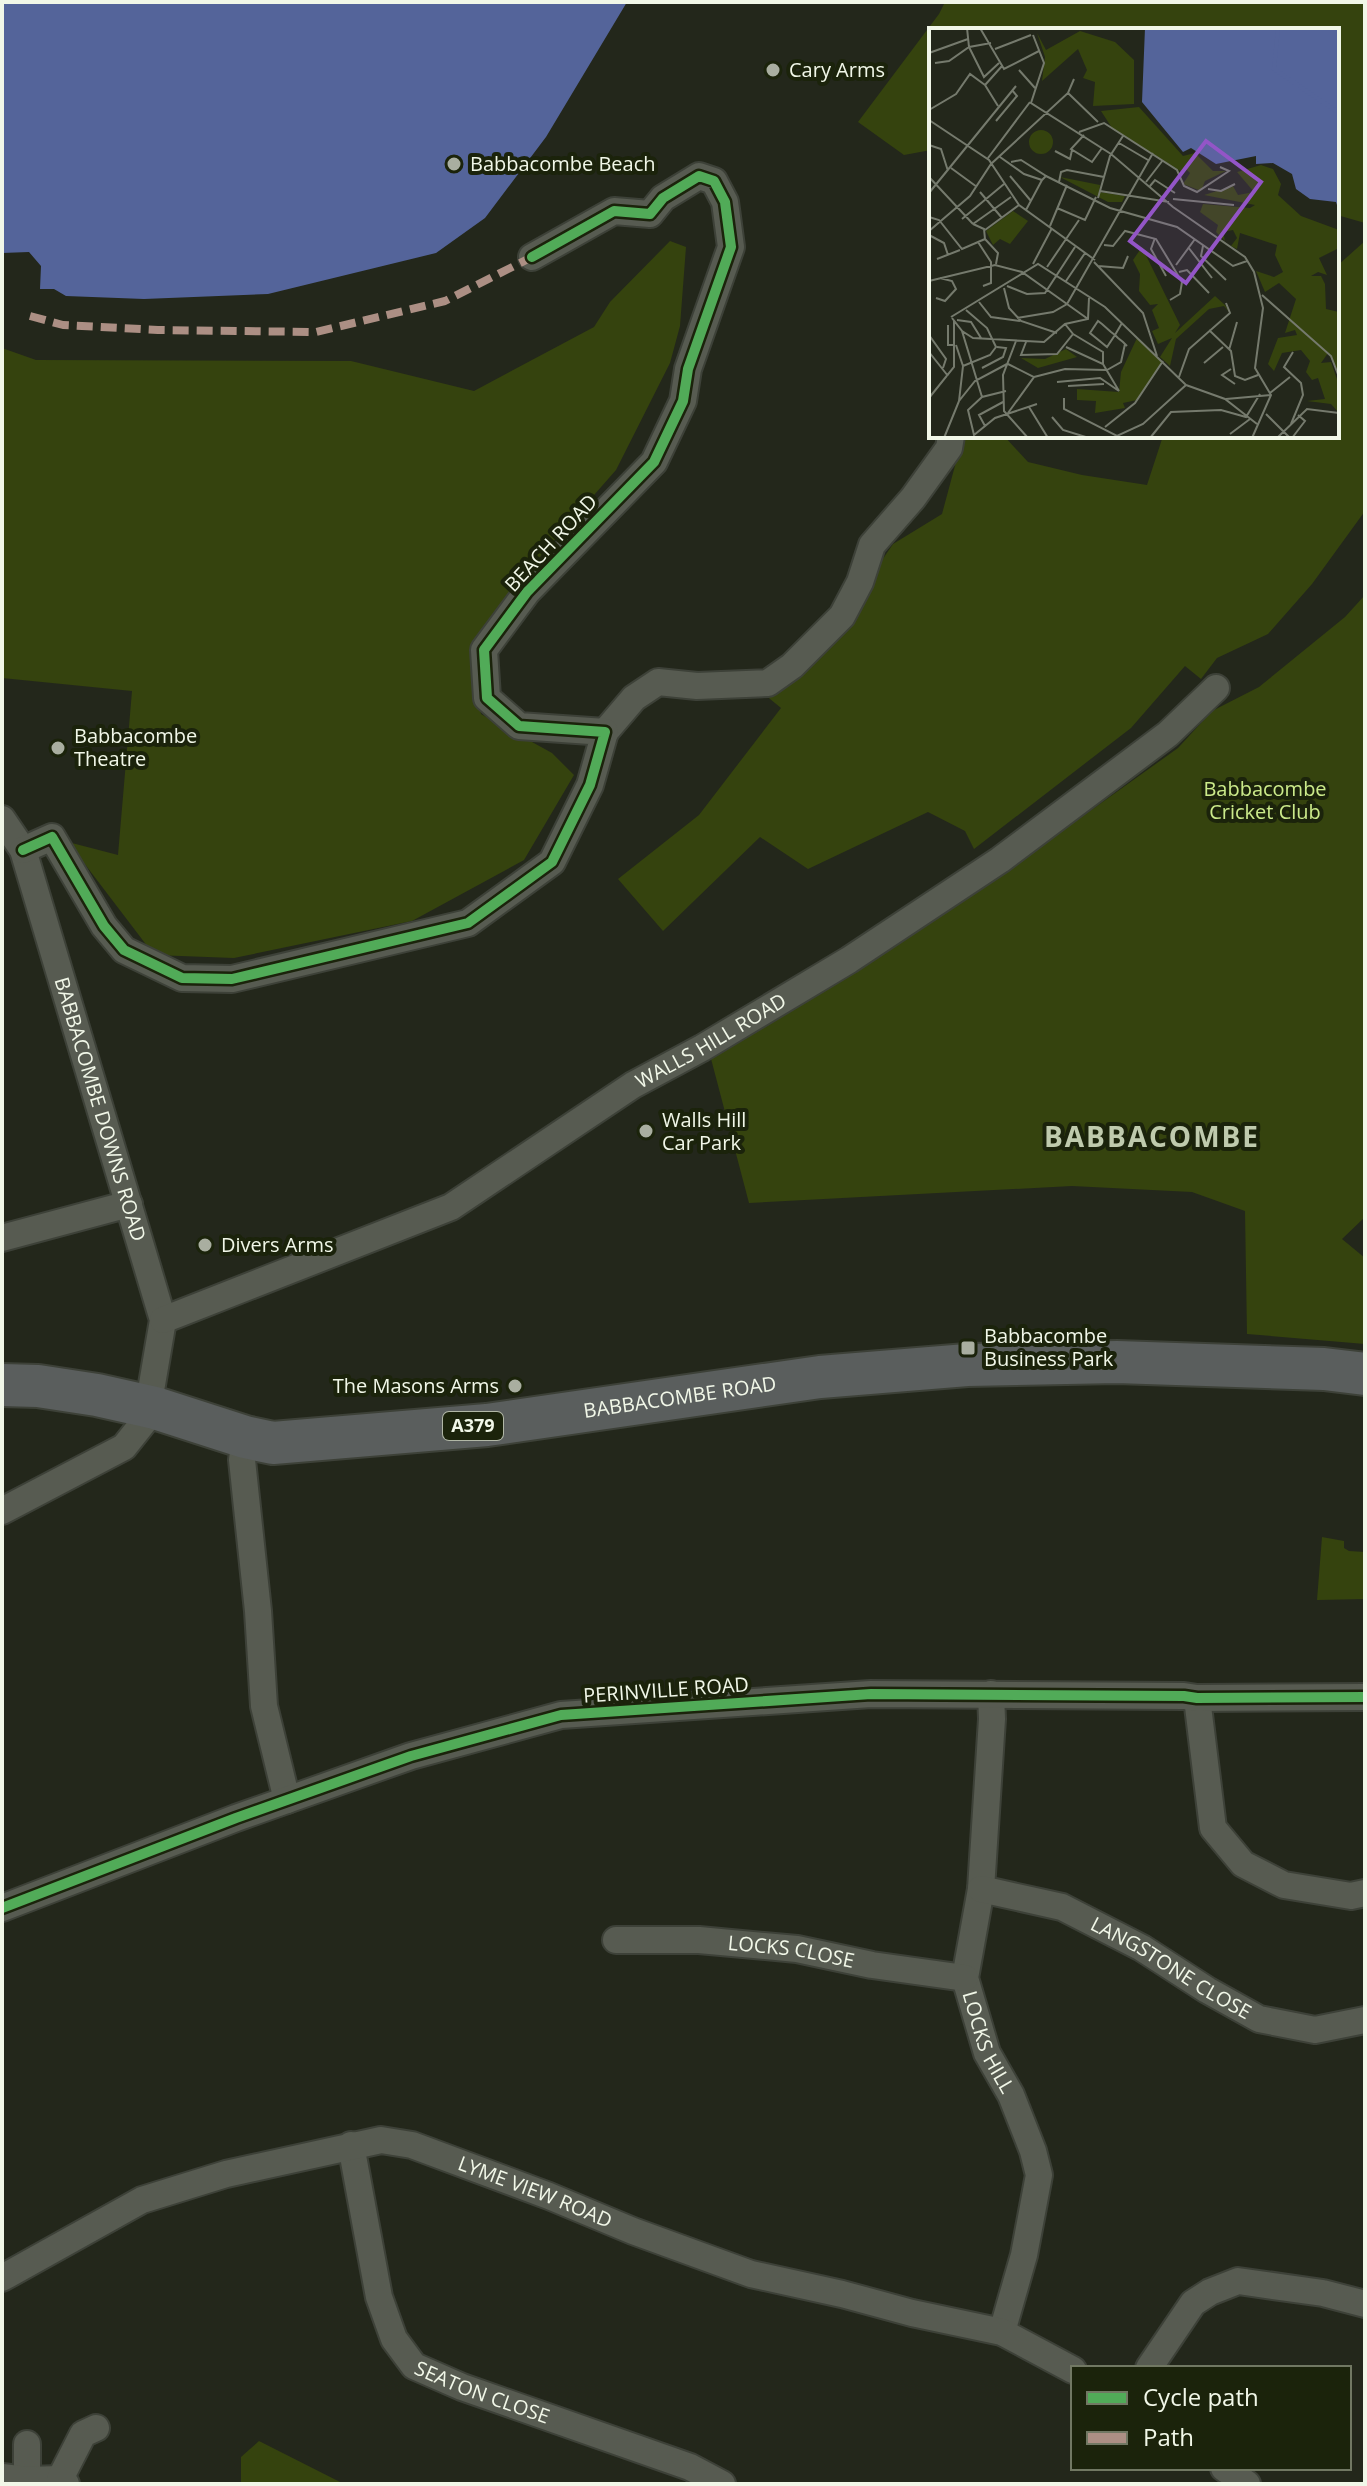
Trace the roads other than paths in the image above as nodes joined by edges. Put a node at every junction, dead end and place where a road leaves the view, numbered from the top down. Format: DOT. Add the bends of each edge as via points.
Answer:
graph roads {
  1 [pos="532,257"];
  2 [pos="951,438"];
  3 [pos="1216,688"];
  4 [pos="605,732"];
  5 [pos="2,819"];
  6 [pos="23,850"];
  7 [pos="129,1204"];
  8 [pos="2,1238"];
  9 [pos="163,1320"];
  10 [pos="1365,1374"];
  11 [pos="2,1385"];
  12 [pos="152,1408"];
  13 [pos="245,1437"];
  14 [pos="2,1511"];
  15 [pos="991,1694"];
  16 [pos="1365,1697"];
  17 [pos="1197,1698"];
  18 [pos="287,1800"];
  19 [pos="981,1889"];
  20 [pos="1365,1893"];
  21 [pos="2,1908"];
  22 [pos="616,1940"];
  23 [pos="965,1978"];
  24 [pos="1365,2020"];
  25 [pos="351,2145"];
  26 [pos="2,2278"];
  27 [pos="1365,2304"];
  28 [pos="1002,2332"];
  29 [pos="1150,2366"];
  30 [pos="1071,2369"];
  31 [pos="96,2428"];
  32 [pos="27,2444"];
  33 [pos="1227,2470"];
  34 [pos="14,2479"];
  35 [pos="63,2482"];
  36 [pos="722,2484"];
  37 [pos="1247,2484"];
  1 -- 4 [label="street, BEACH ROAD" via="614,211 650,214 663,198 699,176 714,181 725,202 731,247 688,369 683,401 654,462 527,592 484,650 487,698 519,726"];
  2 -- 4 [label="street" via="913,498 872,545 842,616 792,666 768,683 658,682 634,698"];
  3 -- 9 [label="street, WALLS HILL ROAD" via="1168,734 1000,860 849,960 633,1085 451,1207"];
  4 -- 6 [label="street" via="590,785 552,862 468,923 232,979 182,978 124,950 52,837"];
  5 -- 6 [label="street, BABBACOMBE DOWNS ROAD"];
  6 -- 7 [label="street, BABBACOMBE DOWNS ROAD"];
  7 -- 8 [label="street"];
  7 -- 9 [label="street, BABBACOMBE DOWNS ROAD"];
  9 -- 12 [label="street, BABBACOMBE DOWNS ROAD"];
  10 -- 13 [label="main road, BABBACOMBE ROAD / A379" via="1117,1362 967,1365 820,1377 487,1425 273,1443"];
  11 -- 12 [label="main road, BABBACOMBE ROAD / A379" via="97,1395"];
  12 -- 13 [label="main road, BABBACOMBE ROAD / A379"];
  12 -- 14 [label="street" via="124,1447"];
  13 -- 18 [label="street" via="242,1460 264,1706"];
  15 -- 17 [label="street, PERINVILLE ROAD"];
  15 -- 18 [label="street, PERINVILLE ROAD" via="871,1694 561,1715 411,1756"];
  15 -- 19 [label="street, LOCKS HILL"];
  16 -- 17 [label="street, PERINVILLE ROAD"];
  17 -- 20 [label="street" via="1213,1828 1243,1864 1284,1885 1351,1896"];
  18 -- 21 [label="street, PERINVILLE ROAD"];
  19 -- 23 [label="street, LOCKS HILL"];
  19 -- 24 [label="street, LANGSTONE CLOSE" via="1062,1907 1259,2019 1315,2030"];
  22 -- 23 [label="street, LOCKS CLOSE" via="699,1940 797,1949"];
  23 -- 28 [label="street, LOCKS HILL" via="987,2053 1011,2095 1039,2175"];
  25 -- 26 [label="street, LYME VIEW ROAD" via="142,2200"];
  25 -- 28 [label="street, LYME VIEW ROAD" via="381,2140 412,2145 751,2274"];
  25 -- 36 [label="street, SEATON CLOSE" via="379,2297 394,2339 414,2366 690,2467"];
  27 -- 29 [label="street" via="1238,2281 1193,2303"];
  28 -- 30 [label="street, LYME VIEW ROAD"];
  31 -- 35 [label="street" via="83,2434"];
  32 -- 34 [label="street"];
  33 -- 37 [label="street"];
  34 -- 35 [label="street"];
}
